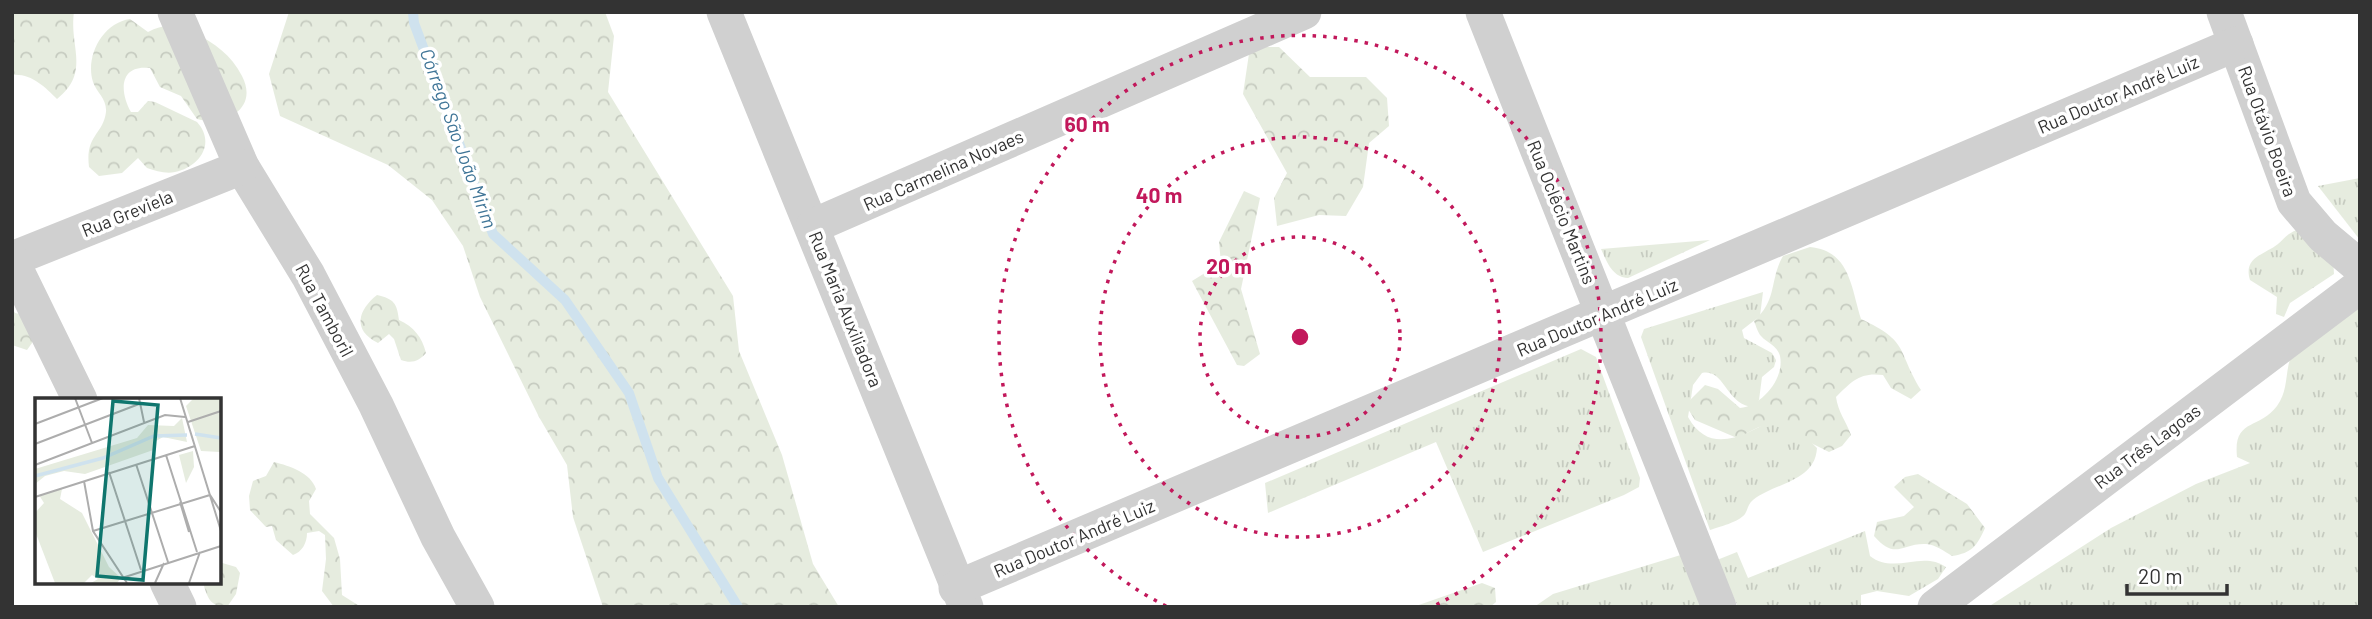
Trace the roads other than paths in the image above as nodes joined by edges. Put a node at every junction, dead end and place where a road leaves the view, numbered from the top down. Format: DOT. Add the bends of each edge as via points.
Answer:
graph roads {
  1 [pos="175,12"];
  2 [pos="724,12"];
  3 [pos="1304,12"];
  4 [pos="1483,12"];
  5 [pos="2230,28"];
  6 [pos="242,167"];
  7 [pos="813,226"];
  8 [pos="12,260"];
  9 [pos="2360,267"];
  10 [pos="2360,286"];
  11 [pos="1602,315"];
  12 [pos="79,398"];
  13 [pos="168,584"];
  14 [pos="961,597"];
  15 [pos="179,607"];
  16 [pos="477,607"];
  17 [pos="1719,607"];
  18 [pos="1935,607"];
  1 -- 6 [label="street, Rua Tamboril"];
  2 -- 7 [label="street, Rua Maria Auxiliadora"];
  3 -- 7 [label="street, Rua Carmelina Novaes"];
  4 -- 11 [label="street, Rua Oclêcio Martins"];
  5 -- 9 [label="street, Rua Otávio Boeira" via="2294,202 2323,236"];
  5 -- 11 [label="street, Rua Doutor André Luiz"];
  6 -- 8 [label="street, Rua Greviela"];
  6 -- 16 [label="street, Rua Tamboril" via="308,275"];
  7 -- 14 [label="street, Rua Maria Auxiliadora"];
  8 -- 12 [label="street"];
  10 -- 18 [label="street, Rua Três Lagoas"];
  11 -- 14 [label="street, Rua Doutor André Luiz"];
  11 -- 17 [label="street, Rua Oclêcio Martins"];
  13 -- 15 [label="street"];
}
